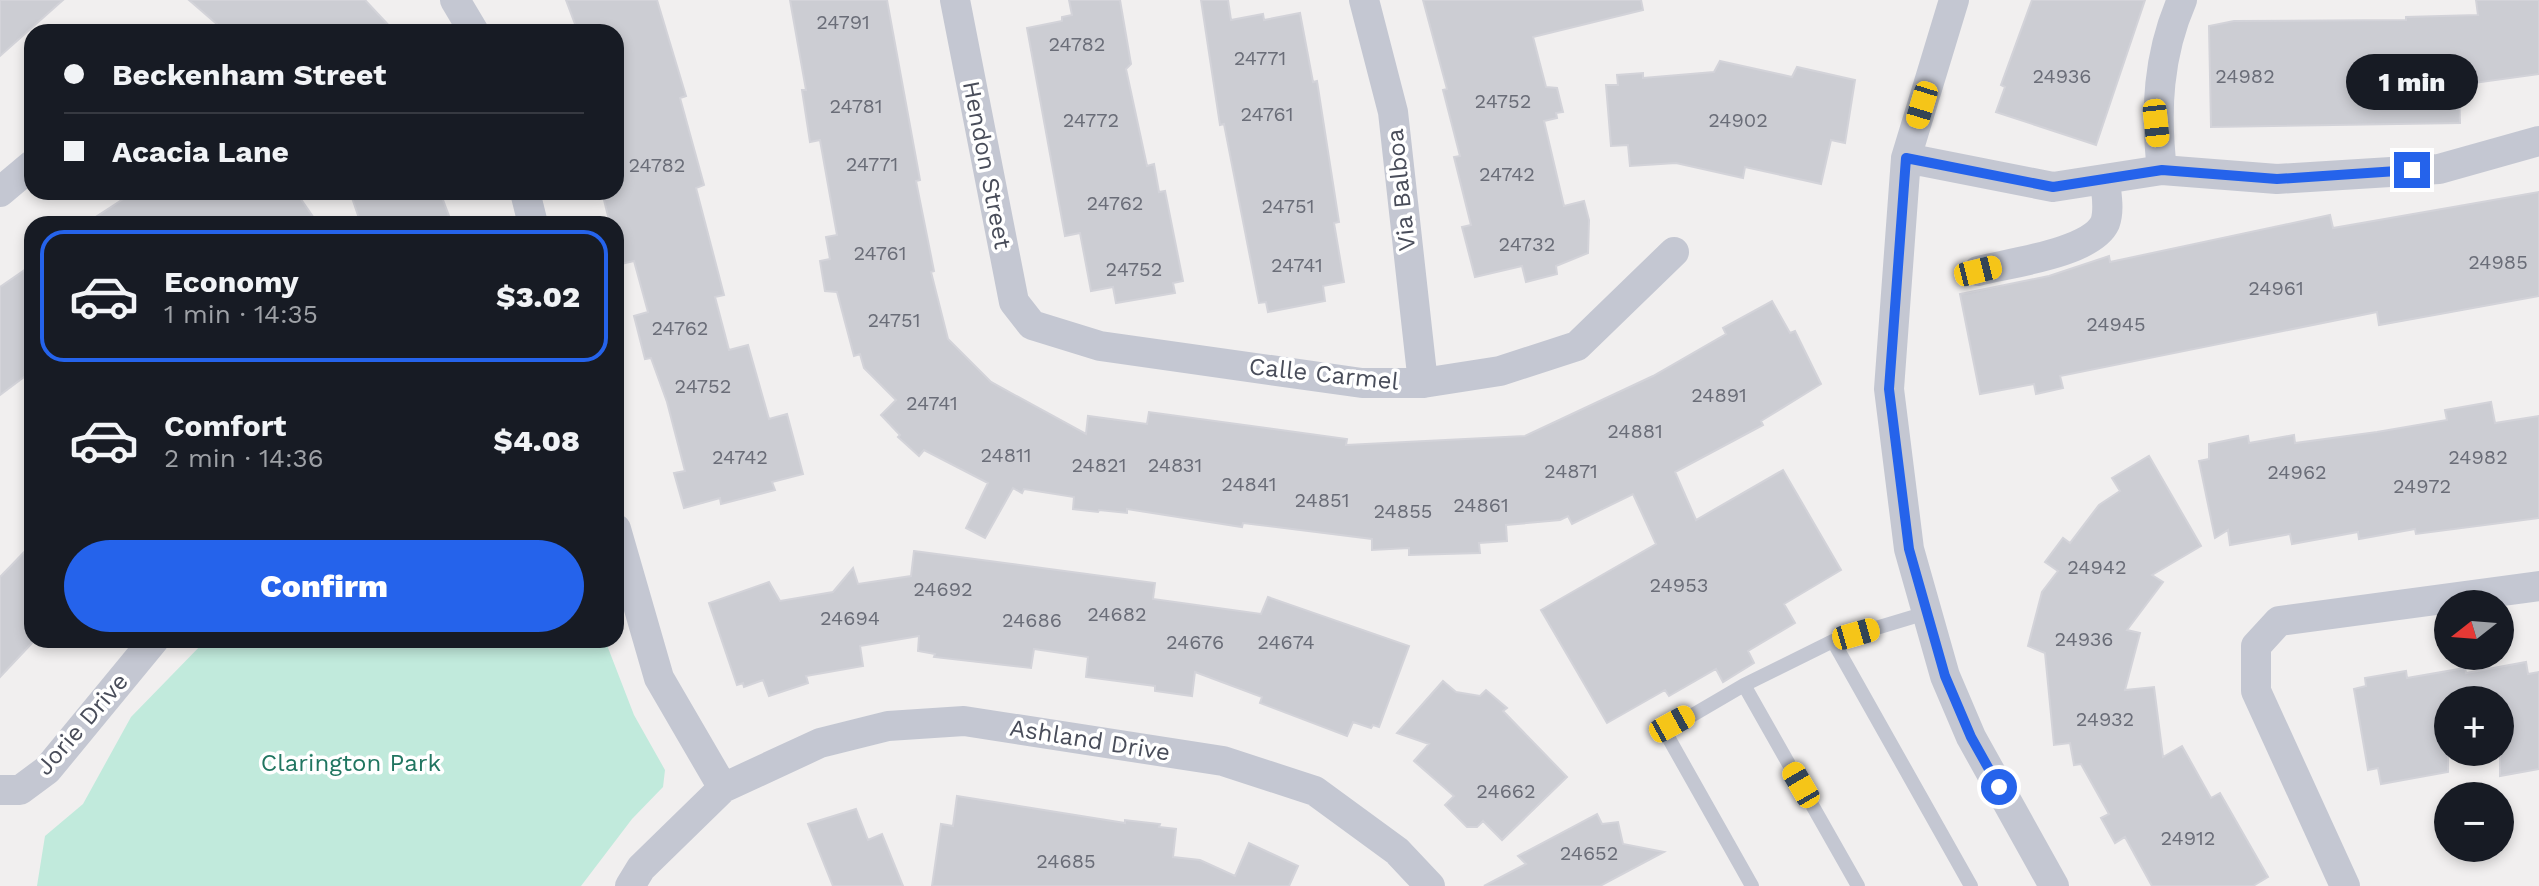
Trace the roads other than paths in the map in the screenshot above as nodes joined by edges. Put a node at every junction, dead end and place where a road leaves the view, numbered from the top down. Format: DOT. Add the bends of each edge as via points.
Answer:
graph roads {
  1 [pos="455,0"];
  2 [pos="955,0"];
  3 [pos="1364,0"];
  4 [pos="1954,0"];
  5 [pos="2182,0"];
  6 [pos="469,24"];
  7 [pos="2539,141"];
  8 [pos="1906,158"];
  9 [pos="2162,170"];
  10 [pos="24,172"];
  11 [pos="2105,179"];
  12 [pos="0,192"];
  13 [pos="1674,252"];
  14 [pos="1978,271"];
  15 [pos="1032,325"];
  16 [pos="1423,383"];
  17 [pos="624,557"];
  18 [pos="2539,586"];
  19 [pos="1926,613"];
  20 [pos="1833,641"];
  21 [pos="147,648"];
  22 [pos="1744,685"];
  23 [pos="723,788"];
  24 [pos="0,790"];
  25 [pos="630,886"];
  26 [pos="1430,886"];
  27 [pos="1752,886"];
  28 [pos="1858,886"];
  29 [pos="1971,886"];
  30 [pos="2054,886"];
  31 [pos="2345,886"];
  1 -- 6 [label="street"];
  2 -- 15 [label="street, Hendon Street" via="1014,302"];
  3 -- 16 [label="street, Via Balboa" via="1393,112"];
  4 -- 8 [label="street"];
  5 -- 9 [label="street" via="2159,86 2156,123"];
  7 -- 9 [label="street" via="2439,169 2277,179"];
  8 -- 11 [label="street" via="2053,187"];
  8 -- 19 [label="street" via="1889,389 1909,549"];
  9 -- 11 [label="street"];
  10 -- 12 [label="street"];
  11 -- 14 [label="street" via="2108,212 2096,236 2076,247"];
  13 -- 16 [label="street, Calle Carmel" via="1577,346 1500,371"];
  15 -- 16 [label="street, Calle Carmel" via="1100,346 1362,383"];
  17 -- 23 [label="street" via="659,678"];
  18 -- 31 [label="street" via="2279,621 2256,646 2256,691"];
  19 -- 20 [label="lane"];
  19 -- 30 [label="street" via="1971,737"];
  20 -- 22 [label="lane"];
  20 -- 29 [label="lane"];
  21 -- 24 [label="street, Jorie Drive" via="47,770 20,790"];
  22 -- 27 [label="lane" via="1667,730"];
  22 -- 28 [label="lane"];
  23 -- 25 [label="street, Ashland Drive" via="641,868"];
  23 -- 26 [label="street, Ashland Drive" via="820,743 888,726 964,721 1223,761 1315,791 1397,851"];
}
